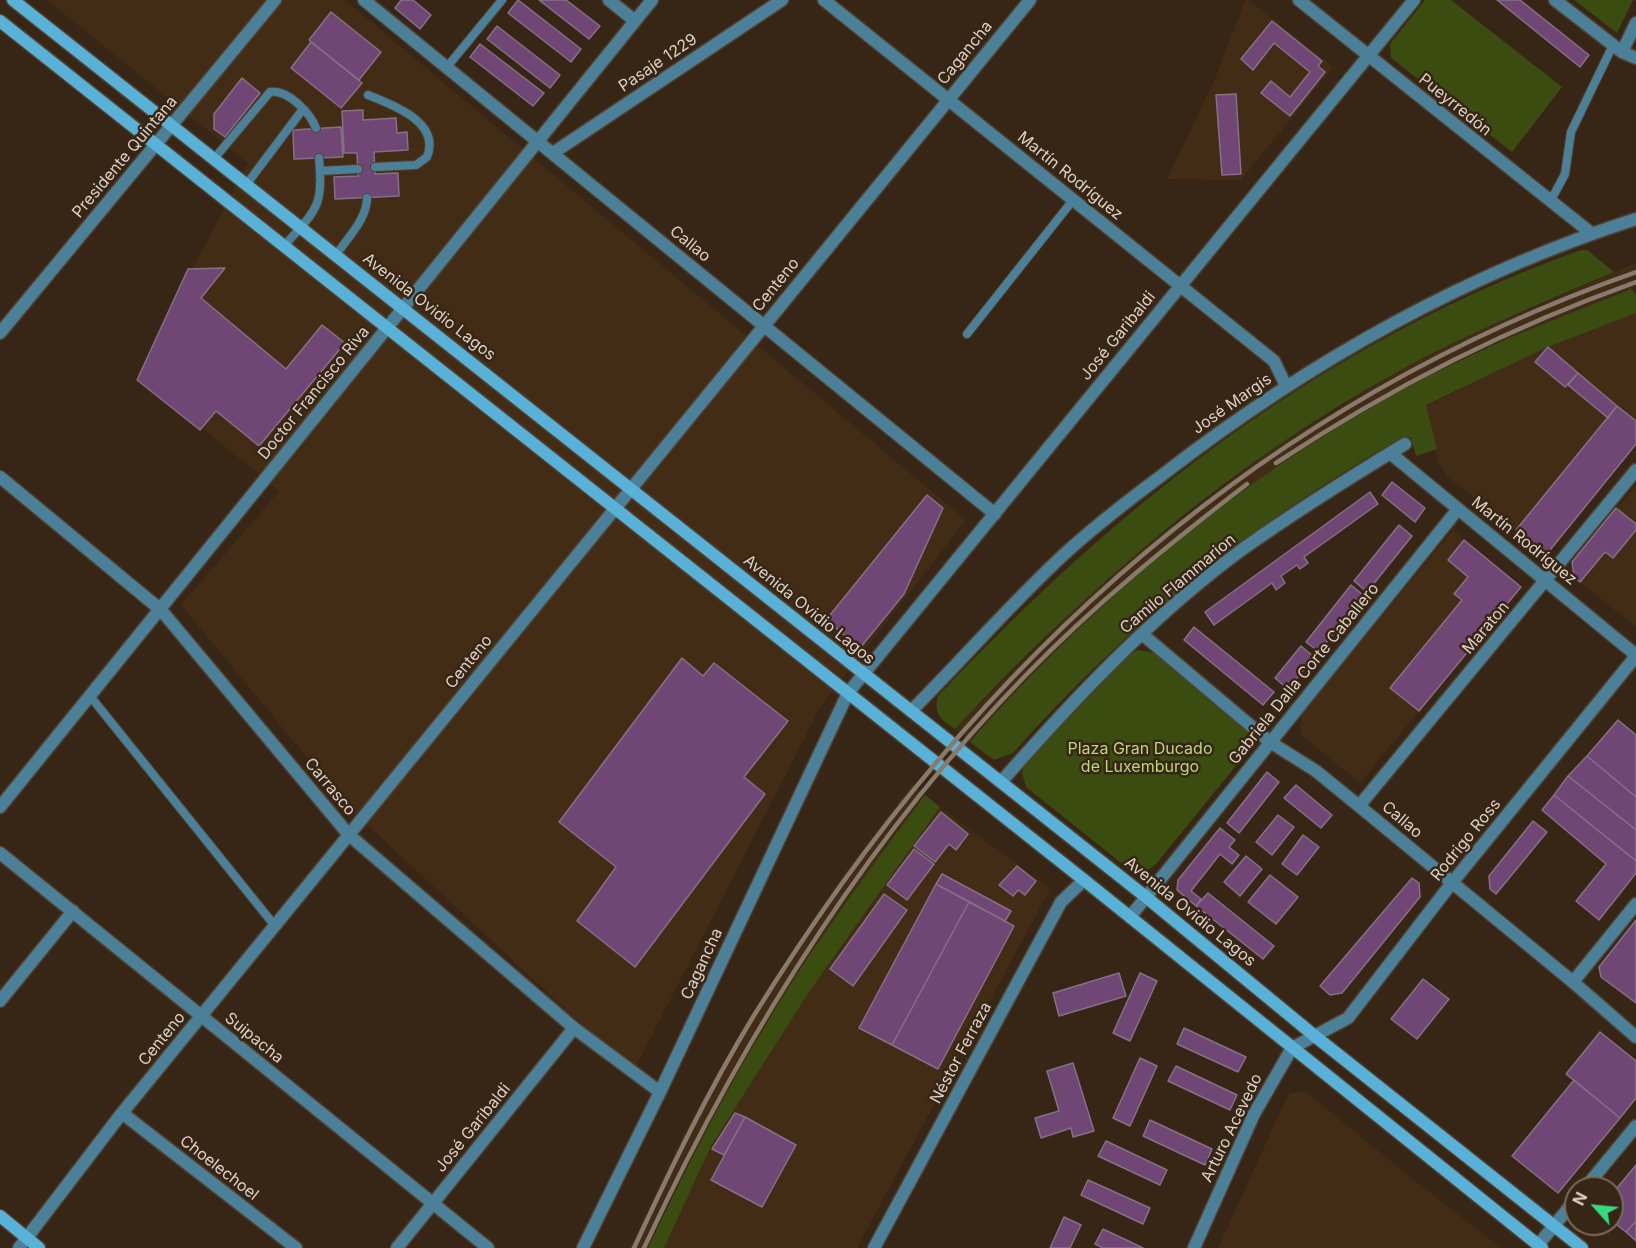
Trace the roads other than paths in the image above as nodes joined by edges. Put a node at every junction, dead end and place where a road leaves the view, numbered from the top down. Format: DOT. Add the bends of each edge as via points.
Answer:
graph roads {
  1 [pos="14,0"];
  2 [pos="275,0"];
  3 [pos="364,0"];
  4 [pos="502,0"];
  5 [pos="609,0"];
  6 [pos="652,0"];
  7 [pos="782,0"];
  8 [pos="824,0"];
  9 [pos="1030,0"];
  10 [pos="1299,0"];
  11 [pos="1414,0"];
  12 [pos="1555,0"];
  13 [pos="0,21"];
  14 [pos="635,21"];
  15 [pos="1636,22"];
  16 [pos="1618,48"];
  17 [pos="1368,56"];
  18 [pos="1636,58"];
  19 [pos="447,67"];
  20 [pos="368,95"];
  21 [pos="948,100"];
  22 [pos="303,109"];
  23 [pos="171,127"];
  24 [pos="316,128"];
  25 [pos="538,141"];
  26 [pos="157,146"];
  27 [pos="553,153"];
  28 [pos="319,158"];
  29 [pos="213,160"];
  30 [pos="375,167"];
  31 [pos="358,169"];
  32 [pos="320,171"];
  33 [pos="246,185"];
  34 [pos="367,198"];
  35 [pos="1073,200"];
  36 [pos="1550,201"];
  37 [pos="1636,219"];
  38 [pos="301,227"];
  39 [pos="1591,233"];
  40 [pos="284,246"];
  41 [pos="336,255"];
  42 [pos="1180,286"];
  43 [pos="404,307"];
  44 [pos="764,326"];
  45 [pos="387,328"];
  46 [pos="0,333"];
  47 [pos="968,334"];
  48 [pos="1286,386"];
  49 [pos="1405,444"];
  50 [pos="1390,453"];
  51 [pos="1636,470"];
  52 [pos="0,477"];
  53 [pos="632,490"];
  54 [pos="615,508"];
  55 [pos="1458,509"];
  56 [pos="995,514"];
  57 [pos="1546,581"];
  58 [pos="161,610"];
  59 [pos="1142,634"];
  60 [pos="1636,656"];
  61 [pos="863,675"];
  62 [pos="848,693"];
  63 [pos="90,696"];
  64 [pos="911,711"];
  65 [pos="1270,742"];
  66 [pos="1000,782"];
  67 [pos="1359,806"];
  68 [pos="0,807"];
  69 [pos="349,835"];
  70 [pos="0,853"];
  71 [pos="1084,880"];
  72 [pos="1451,884"];
  73 [pos="1146,897"];
  74 [pos="1636,904"];
  75 [pos="73,911"];
  76 [pos="1130,917"];
  77 [pos="275,926"];
  78 [pos="1573,982"];
  79 [pos="0,1001"];
  80 [pos="202,1016"];
  81 [pos="574,1028"];
  82 [pos="1316,1037"];
  83 [pos="1636,1037"];
  84 [pos="1292,1048"];
  85 [pos="660,1092"];
  86 [pos="122,1113"];
  87 [pos="1636,1126"];
  88 [pos="1595,1176"];
  89 [pos="433,1203"];
  90 [pos="1564,1214"];
  91 [pos="0,1216"];
  92 [pos="1554,1226"];
  93 [pos="22,1243"];
  94 [pos="1539,1247"];
  95 [pos="39,1248"];
  96 [pos="296,1248"];
  97 [pos="397,1248"];
  98 [pos="488,1248"];
  99 [pos="582,1248"];
  100 [pos="874,1248"];
  101 [pos="1194,1248"];
  102 [pos="1582,1248"];
  1 -- 23 [label="main road, Avenida Ovidio Lagos"];
  2 -- 23 [label="street, Presidente Quintana"];
  3 -- 19 [label="street, Callao"];
  4 -- 19 [label="lane"];
  5 -- 14 [label="street"];
  6 -- 14 [label="street, Doctor Francisco Riva"];
  7 -- 27 [label="street, Pasaje 1229"];
  8 -- 21 [label="street, Martín Rodríguez"];
  9 -- 21 [label="street, Cagancha"];
  10 -- 17 [label="street, Pueyrredón"];
  11 -- 17 [label="street, José Garibaldi"];
  12 -- 16 [label="street"];
  13 -- 26 [label="main road"];
  14 -- 25 [label="street, Doctor Francisco Riva"];
  15 -- 16 [label="street"];
  16 -- 18 [label="street"];
  16 -- 36 [label="lane" via="1571,132 1565,174"];
  17 -- 36 [label="street, Pueyrredón"];
  17 -- 42 [label="street, José Garibaldi"];
  19 -- 25 [label="street, Callao"];
  20 -- 30 [label="lane" via="413,118 429,134 430,141 427,158 416,165"];
  21 -- 35 [label="street, Martín Rodríguez"];
  21 -- 44 [label="street, Centeno"];
  22 -- 24 [label="lane"];
  22 -- 29 [label="lane" via="282,93 270,92"];
  22 -- 33 [label="lane"];
  23 -- 26 [label="street, Presidente Quintana"];
  23 -- 29 [label="main road, Avenida Ovidio Lagos"];
  25 -- 27 [label="street, Callao"];
  25 -- 43 [label="street, Doctor Francisco Riva"];
  26 -- 40 [label="main road"];
  26 -- 46 [label="street, Presidente Quintana"];
  27 -- 44 [label="street, Callao"];
  28 -- 32 [label="lane"];
  29 -- 33 [label="main road, Avenida Ovidio Lagos"];
  31 -- 32 [label="lane"];
  32 -- 38 [label="lane" via="319,201"];
  33 -- 38 [label="main road, Avenida Ovidio Lagos"];
  34 -- 41 [label="lane" via="361,220"];
  35 -- 42 [label="street, Martín Rodríguez"];
  35 -- 47 [label="lane"];
  36 -- 39 [label="street, Pueyrredón"];
  37 -- 39 [label="street, José Margis"];
  38 -- 40 [label="lane"];
  38 -- 41 [label="main road, Avenida Ovidio Lagos"];
  39 -- 48 [label="street, José Margis" via="1438,301"];
  40 -- 45 [label="main road"];
  41 -- 43 [label="main road, Avenida Ovidio Lagos"];
  42 -- 48 [label="street, Martín Rodríguez" via="1274,361"];
  42 -- 56 [label="street, José Garibaldi"];
  43 -- 45 [label="street, Doctor Francisco Riva"];
  43 -- 53 [label="main road, Avenida Ovidio Lagos"];
  44 -- 53 [label="street, Centeno"];
  44 -- 56 [label="street, Callao"];
  45 -- 54 [label="main road"];
  45 -- 58 [label="street, Doctor Francisco Riva"];
  48 -- 64 [label="street, José Margis" via="1191,452 1060,558"];
  49 -- 50 [label="street, Camilo Flammarion"];
  50 -- 55 [label="street, Martín Rodríguez"];
  50 -- 59 [label="street, Camilo Flammarion" via="1343,480 1239,553"];
  51 -- 57 [label="street, Maraton"];
  52 -- 58 [label="street, Carrasco"];
  53 -- 54 [label="street, Centeno"];
  53 -- 61 [label="main road, Avenida Ovidio Lagos"];
  54 -- 62 [label="main road"];
  54 -- 69 [label="street, Centeno"];
  55 -- 57 [label="street, Martín Rodríguez"];
  55 -- 65 [label="street, Gabriela Dalla Corte Caballero"];
  56 -- 61 [label="street, José Garibaldi"];
  57 -- 60 [label="street, Martín Rodríguez"];
  57 -- 67 [label="street, Maraton"];
  58 -- 63 [label="street, Doctor Francisco Riva"];
  58 -- 69 [label="street, Carrasco"];
  59 -- 65 [label="street, Callao"];
  59 -- 66 [label="street, Camilo Flammarion" via="1068,706"];
  60 -- 72 [label="street, Rodrigo Ross"];
  61 -- 62 [label="street, José Garibaldi"];
  61 -- 64 [label="main road, Avenida Ovidio Lagos"];
  62 -- 71 [label="main road"];
  62 -- 85 [label="street, Cagancha"];
  63 -- 68 [label="street, Doctor Francisco Riva"];
  63 -- 77 [label="lane"];
  64 -- 66 [label="main road, Avenida Ovidio Lagos"];
  65 -- 67 [label="street, Callao" via="1316,771"];
  65 -- 73 [label="street, Gabriela Dalla Corte Caballero"];
  66 -- 73 [label="main road, Avenida Ovidio Lagos"];
  67 -- 72 [label="street, Callao"];
  69 -- 77 [label="street, Centeno"];
  69 -- 81 [label="street, Carrasco"];
  70 -- 75 [label="street, Suipacha"];
  71 -- 76 [label="main road"];
  71 -- 100 [label="street, Néstor Ferraza" via="1061,902"];
  72 -- 78 [label="street, Callao"];
  72 -- 82 [label="street, Rodrigo Ross" via="1348,1018"];
  73 -- 76 [label="street, Gabriela Dalla Corte Caballero"];
  73 -- 82 [label="main road, Avenida Ovidio Lagos"];
  74 -- 78 [label="street"];
  75 -- 79 [label="street"];
  75 -- 80 [label="street, Suipacha"];
  76 -- 84 [label="main road"];
  77 -- 80 [label="street, Centeno"];
  78 -- 83 [label="street, Callao"];
  80 -- 86 [label="street, Centeno"];
  80 -- 89 [label="street, Suipacha"];
  81 -- 85 [label="street, Carrasco"];
  81 -- 89 [label="street, José Garibaldi"];
  82 -- 84 [label="street"];
  82 -- 92 [label="main road, Avenida Ovidio Lagos"];
  84 -- 94 [label="main road"];
  84 -- 101 [label="street, Arturo Acevedo" via="1254,1114"];
  85 -- 99 [label="street, Cagancha"];
  86 -- 93 [label="street, Centeno"];
  86 -- 96 [label="street, Choelechoel"];
  87 -- 88 [label="street"];
  89 -- 97 [label="street, José Garibaldi"];
  89 -- 98 [label="street, Suipacha"];
  90 -- 92 [label="street"];
  91 -- 93 [label="main road"];
  92 -- 94 [label="street"];
  92 -- 102 [label="main road, Avenida Ovidio Lagos"];
  93 -- 95 [label="main road"];
}
